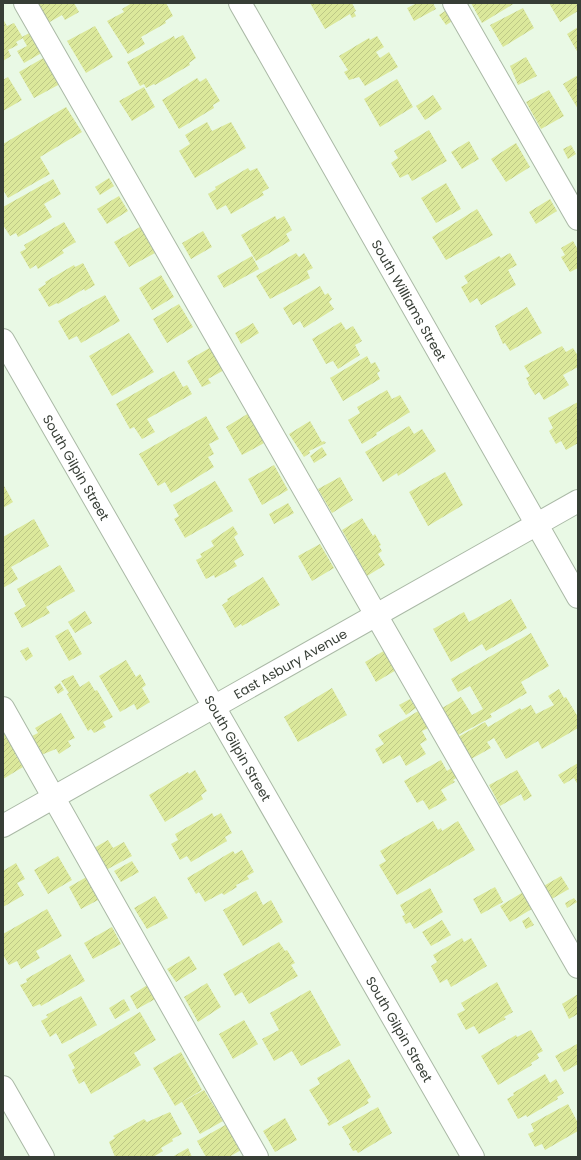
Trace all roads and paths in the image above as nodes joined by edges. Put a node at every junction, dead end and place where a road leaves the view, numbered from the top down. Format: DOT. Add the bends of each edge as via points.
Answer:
graph roads {
  1 [pos="25,3"];
  2 [pos="240,3"];
  3 [pos="454,3"];
  4 [pos="578,219"];
  5 [pos="3,340"];
  6 [pos="578,501"];
  7 [pos="536,525"];
  8 [pos="578,597"];
  9 [pos="377,615"];
  10 [pos="213,706"];
  11 [pos="3,708"];
  12 [pos="54,797"];
  13 [pos="3,826"];
  14 [pos="578,967"];
  15 [pos="3,1087"];
  16 [pos="43,1157"];
  17 [pos="257,1157"];
  18 [pos="473,1157"];
  1 -- 9 [label="street"];
  2 -- 7 [label="street, South Williams Street"];
  3 -- 4 [label="street"];
  5 -- 10 [label="street, South Gilpin Street"];
  6 -- 7 [label="street, East Asbury Avenue"];
  7 -- 8 [label="street, South Williams Street"];
  7 -- 9 [label="street, East Asbury Avenue"];
  9 -- 10 [label="street, East Asbury Avenue"];
  9 -- 14 [label="street"];
  10 -- 12 [label="street, East Asbury Avenue"];
  10 -- 18 [label="street, South Gilpin Street"];
  11 -- 12 [label="street"];
  12 -- 13 [label="street, East Asbury Avenue"];
  12 -- 17 [label="street"];
  15 -- 16 [label="street"];
}
